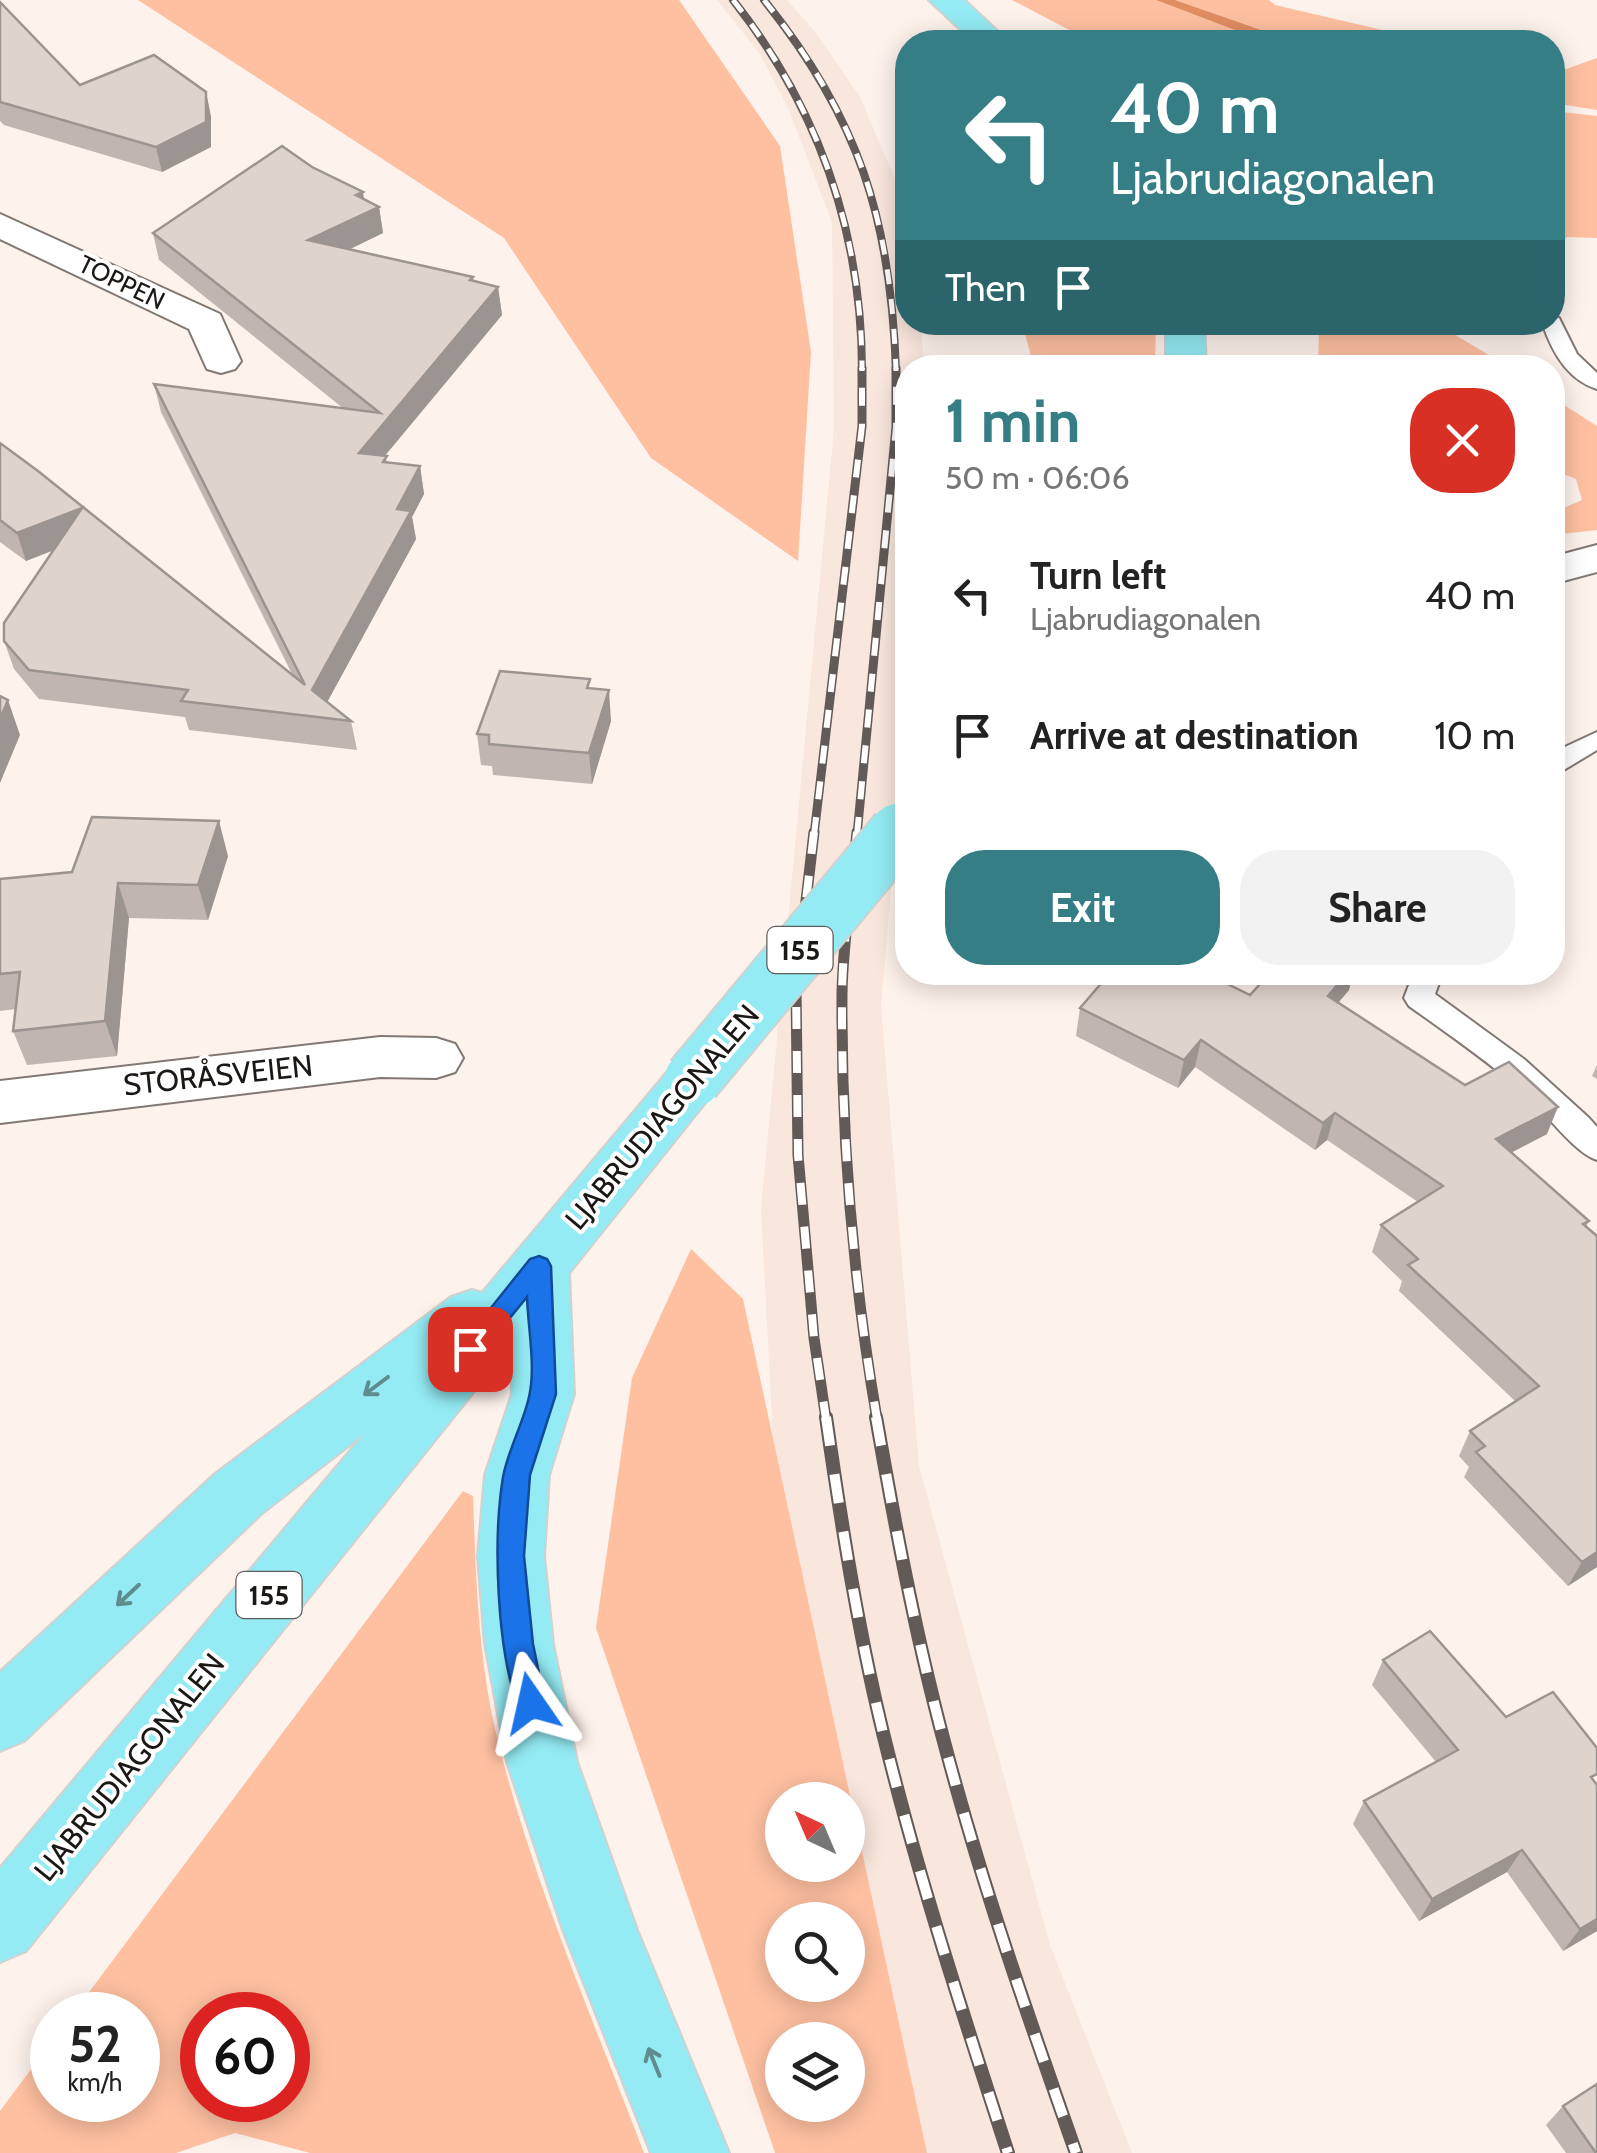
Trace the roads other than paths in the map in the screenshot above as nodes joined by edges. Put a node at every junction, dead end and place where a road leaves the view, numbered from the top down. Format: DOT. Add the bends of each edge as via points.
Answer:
graph roads {
  1 [pos="945,0"];
  2 [pos="980,30"];
  3 [pos="0,225"];
  4 [pos="1556,335"];
  5 [pos="221,362"];
  6 [pos="1597,382"];
  7 [pos="1597,558"];
  8 [pos="1565,567"];
  9 [pos="1597,740"];
  10 [pos="1565,757"];
  11 [pos="895,837"];
  12 [pos="1424,985"];
  13 [pos="436,1058"];
  14 [pos="0,1102"];
  15 [pos="1597,1148"];
  16 [pos="539,1266"];
  17 [pos="0,1718"];
  18 [pos="0,1926"];
  19 [pos="690,2153"];
  1 -- 2 [label="main road"];
  3 -- 5 [label="street, TOPPEN" via="206,322"];
  4 -- 6 [label="lane" via="1579,372"];
  7 -- 8 [label="street"];
  9 -- 10 [label="lane"];
  11 -- 16 [label="main road, LJABRUDIAGONALEN / 155, bridge"];
  12 -- 15 [label="lane" via="1419,998 1544,1094"];
  13 -- 14 [label="street, STORÅSVEIEN" via="380,1056"];
  16 -- 17 [label="main road, 155, one-way" via="238,1494"];
  16 -- 18 [label="main road, LJABRUDIAGONALEN / 155"];
  19 -- 16 [label="main road, one-way" via="600,1930 542,1762 519,1644 510,1556 517,1475 543,1394"];
}
